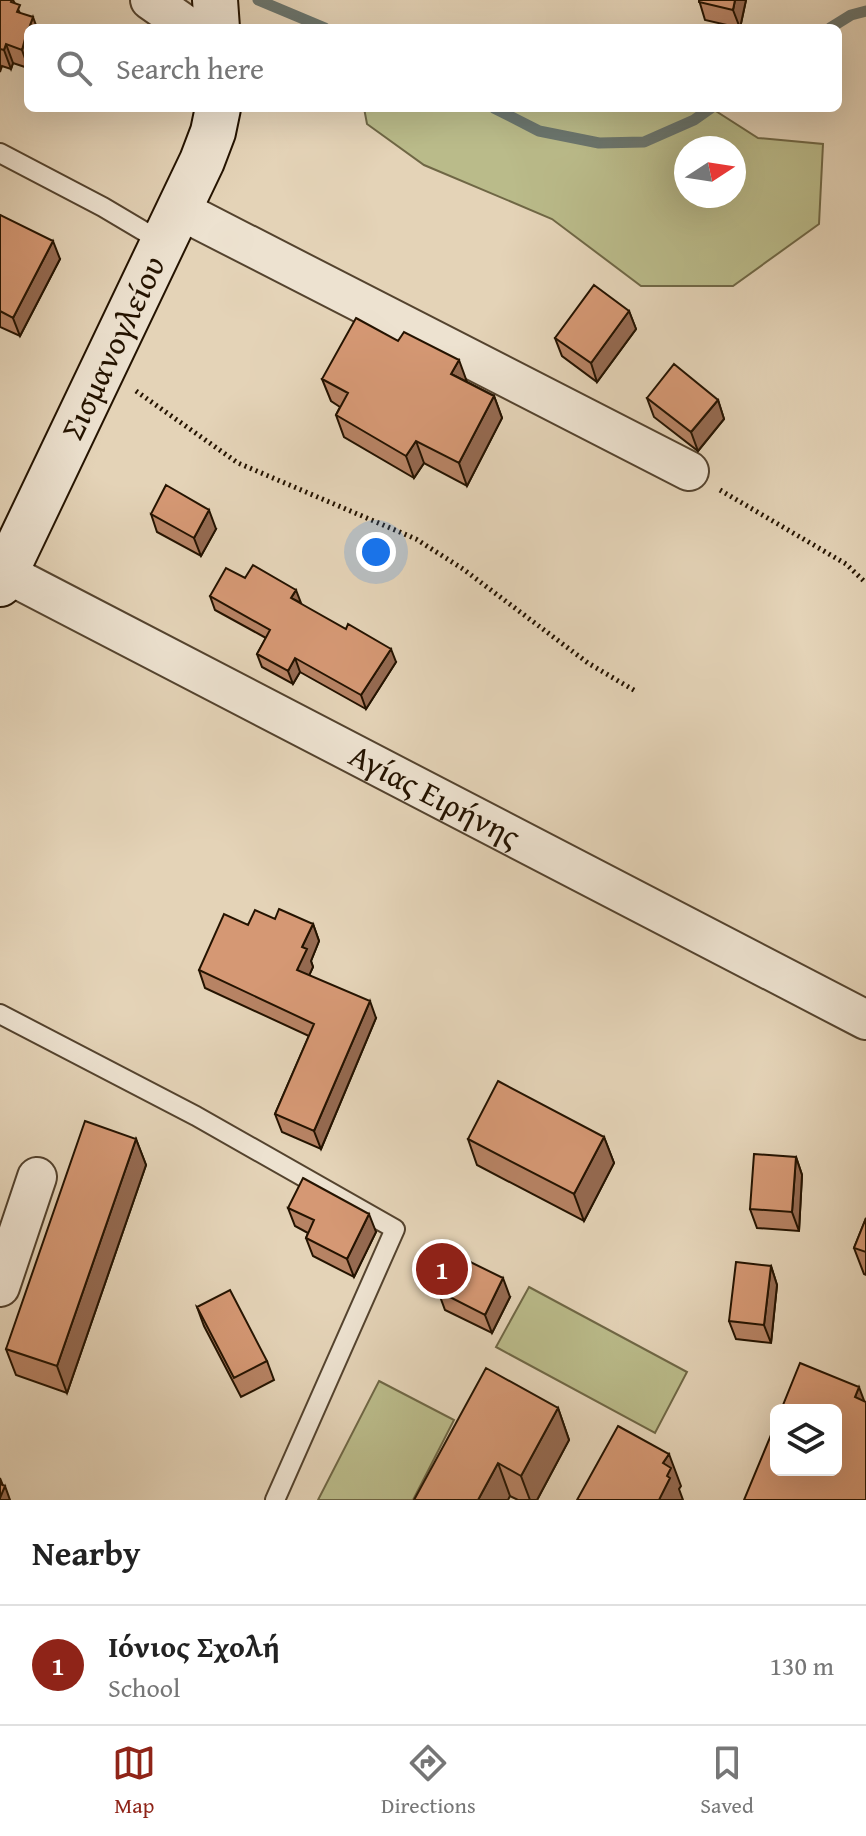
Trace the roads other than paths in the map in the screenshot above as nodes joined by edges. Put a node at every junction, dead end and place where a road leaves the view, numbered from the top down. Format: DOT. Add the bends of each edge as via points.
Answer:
graph roads {
  1 [pos="150,0"];
  2 [pos="215,0"];
  3 [pos="184,24"];
  4 [pos="217,24"];
  5 [pos="217,112"];
  6 [pos="0,153"];
  7 [pos="170,225"];
  8 [pos="689,471"];
  9 [pos="2,575"];
  10 [pos="0,1014"];
  11 [pos="866,1020"];
  12 [pos="37,1177"];
  13 [pos="0,1287"];
  14 [pos="275,1500"];
  1 -- 3 [label="street"];
  2 -- 4 [label="street"];
  5 -- 7 [label="street, Σισμανογλείου" via="207,149"];
  6 -- 7 [label="lane" via="103,207"];
  7 -- 8 [label="street"];
  7 -- 9 [label="street, Σισμανογλείου"];
  9 -- 11 [label="street, Αγίας Ειρήνης"];
  10 -- 14 [label="lane" via="196,1116 395,1229"];
  12 -- 13 [label="street"];
}
